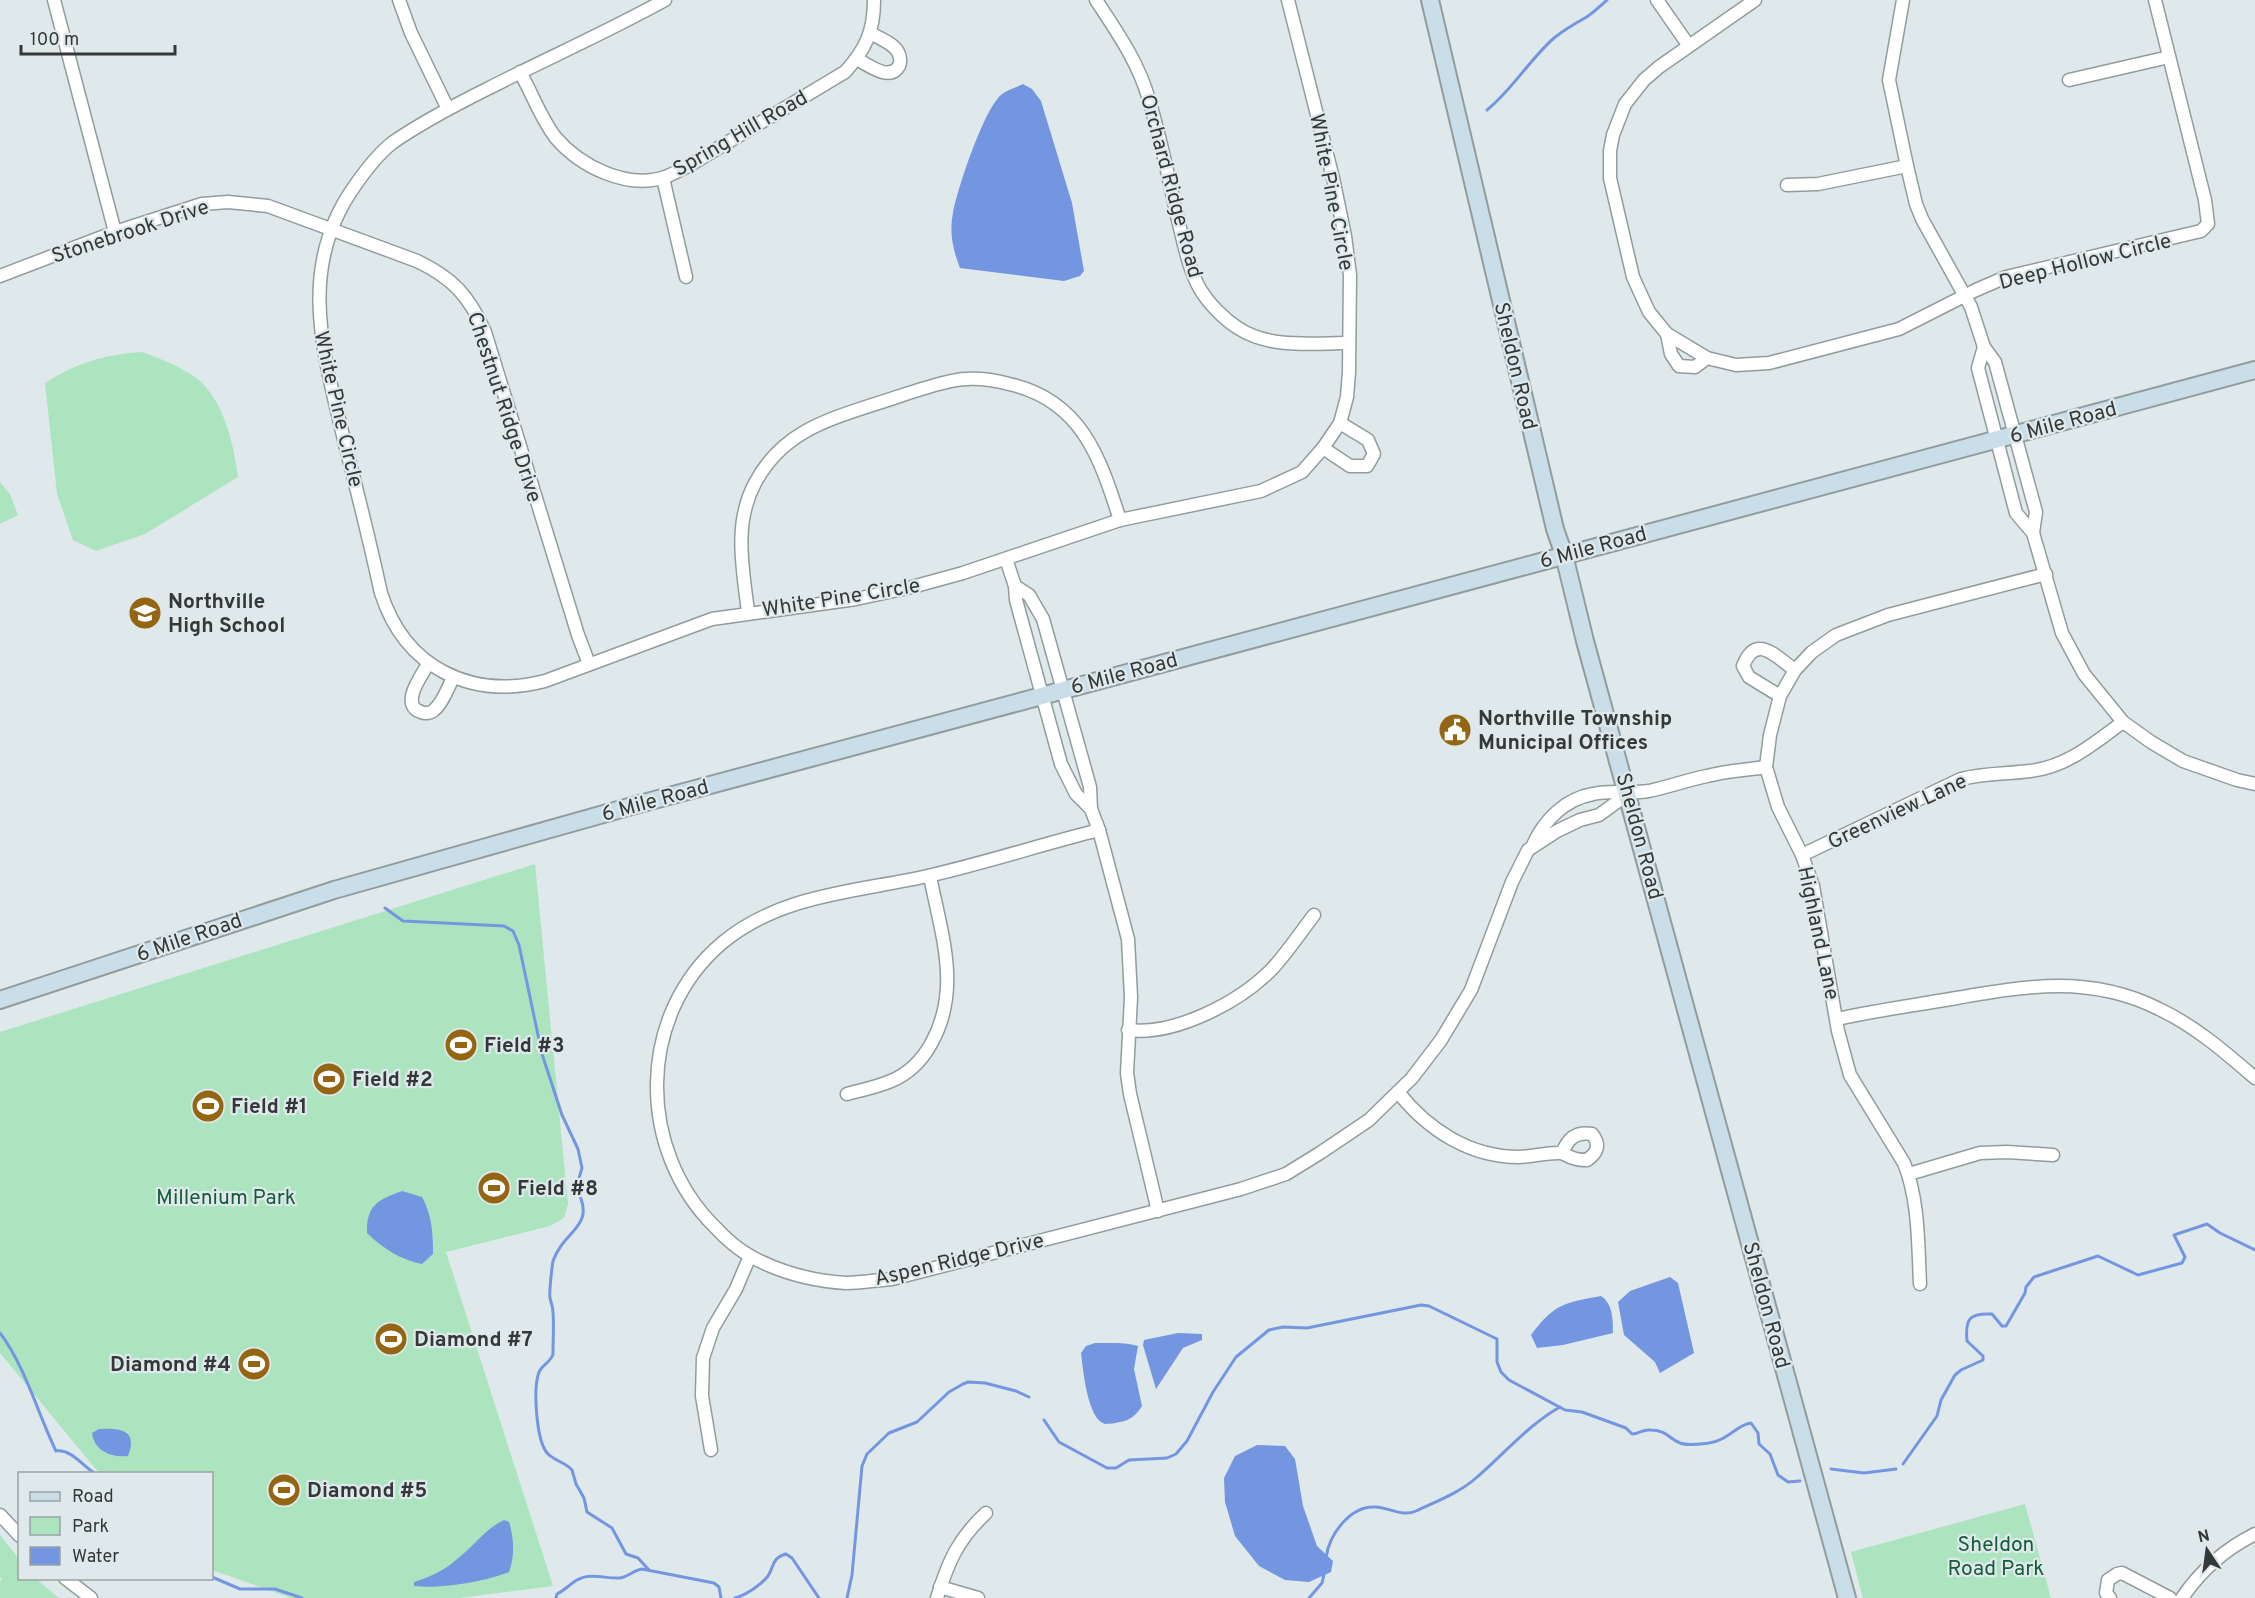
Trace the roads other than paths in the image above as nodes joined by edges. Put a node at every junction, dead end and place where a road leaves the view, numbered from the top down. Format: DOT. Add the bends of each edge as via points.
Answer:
graph roads {
  1 [pos="54,0"];
  2 [pos="399,0"];
  3 [pos="665,0"];
  4 [pos="874,0"];
  5 [pos="1096,0"];
  6 [pos="1288,0"];
  7 [pos="1431,0"];
  8 [pos="1657,0"];
  9 [pos="1755,0"];
  10 [pos="1903,0"];
  11 [pos="2155,0"];
  12 [pos="870,33"];
  13 [pos="1689,46"];
  14 [pos="2169,57"];
  15 [pos="857,59"];
  16 [pos="520,72"];
  17 [pos="2068,80"];
  18 [pos="448,109"];
  19 [pos="1907,166"];
  20 [pos="663,178"];
  21 [pos="1787,185"];
  22 [pos="330,230"];
  23 [pos="115,232"];
  24 [pos="0,276"];
  25 [pos="686,277"];
  26 [pos="1965,296"];
  27 [pos="1667,334"];
  28 [pos="1349,343"];
  29 [pos="1984,347"];
  30 [pos="1707,358"];
  31 [pos="2255,370"];
  32 [pos="1340,423"];
  33 [pos="2014,435"];
  34 [pos="1996,440"];
  35 [pos="1323,448"];
  36 [pos="1120,520"];
  37 [pos="2033,533"];
  38 [pos="1564,555"];
  39 [pos="1006,559"];
  40 [pos="2046,574"];
  41 [pos="1016,586"];
  42 [pos="748,612"];
  43 [pos="428,664"];
  44 [pos="589,664"];
  45 [pos="1795,670"];
  46 [pos="453,678"];
  47 [pos="1063,690"];
  48 [pos="1043,696"];
  49 [pos="1780,696"];
  50 [pos="2123,722"];
  51 [pos="1766,767"];
  52 [pos="2255,784"];
  53 [pos="1628,794"];
  54 [pos="1091,809"];
  55 [pos="1099,830"];
  56 [pos="1533,845"];
  57 [pos="1802,855"];
  58 [pos="930,876"];
  59 [pos="1314,915"];
  60 [pos="0,1000"];
  61 [pos="1837,1019"];
  62 [pos="1128,1030"];
  63 [pos="2255,1078"];
  64 [pos="1398,1092"];
  65 [pos="847,1094"];
  66 [pos="1562,1153"];
  67 [pos="2053,1155"];
  68 [pos="1909,1174"];
  69 [pos="1158,1211"];
  70 [pos="750,1256"];
  71 [pos="1920,1284"];
  72 [pos="711,1450"];
  73 [pos="986,1514"];
  74 [pos="0,1515"];
  75 [pos="18,1534"];
  76 [pos="2255,1534"];
  77 [pos="68,1580"];
  78 [pos="939,1592"];
  79 [pos="91,1598"];
  80 [pos="978,1598"];
  81 [pos="1847,1598"];
  82 [pos="2110,1598"];
  83 [pos="2170,1598"];
  84 [pos="2182,1598"];
  1 -- 23 [label="street"];
  2 -- 18 [label="street"];
  3 -- 16 [label="street, White Pine Circle"];
  4 -- 12 [label="street, Spring Hill Road"];
  5 -- 28 [label="street, Orchard Ridge Road" via="1127,48 1146,90 1188,260 1200,289 1218,311 1261,339"];
  6 -- 28 [label="street, White Pine Circle" via="1345,236 1350,274"];
  7 -- 38 [label="street, Sheldon Road" via="1540,470"];
  8 -- 13 [label="street"];
  9 -- 13 [label="street, Deep Hollow Circle"];
  10 -- 19 [label="street" via="1889,80"];
  11 -- 14 [label="street, Deep Hollow Circle"];
  12 -- 15 [label="street, Spring Hill Road"];
  12 -- 15 [label="street" via="899,52 898,68 891,73 882,72"];
  13 -- 27 [label="street, Deep Hollow Circle" via="1636,89 1617,121 1610,151 1612,192 1633,277 1644,303"];
  14 -- 17 [label="street"];
  14 -- 26 [label="street, Deep Hollow Circle" via="2208,224 2194,234 2006,277"];
  15 -- 20 [label="street, Spring Hill Road" via="845,72"];
  16 -- 18 [label="street, White Pine Circle"];
  16 -- 20 [label="street, Spring Hill Road" via="556,137 569,151 615,176"];
  18 -- 22 [label="street, White Pine Circle" via="378,156 348,195"];
  19 -- 21 [label="street" via="1818,184"];
  19 -- 26 [label="street" via="1922,219"];
  20 -- 25 [label="street"];
  22 -- 23 [label="street, Stonebrook Drive" via="268,206 228,202 202,204"];
  22 -- 43 [label="street, White Pine Circle" via="318,296 323,350 384,601 405,639"];
  22 -- 44 [label="street, Chestnut Ridge Drive" via="436,270 460,289 473,307 485,332"];
  23 -- 24 [label="street, Stonebrook Drive"];
  26 -- 29 [label="street"];
  26 -- 30 [label="street, Deep Hollow Circle" via="1899,329 1782,360 1736,365"];
  27 -- 30 [label="street, Deep Hollow Circle"];
  27 -- 30 [label="street, Deep Hollow Circle" via="1671,354 1679,366 1695,367"];
  28 -- 32 [label="street, White Pine Circle" via="1347,397"];
  29 -- 33 [label="street" via="1995,362"];
  29 -- 34 [label="street" via="1978,368"];
  31 -- 33 [label="street, 6 Mile Road"];
  32 -- 35 [label="street, White Pine Circle"];
  32 -- 35 [label="street" via="1368,440 1374,454 1367,466 1350,466"];
  33 -- 34 [label="street, 6 Mile Road"];
  33 -- 37 [label="street" via="2036,512"];
  34 -- 37 [label="street" via="2016,513"];
  34 -- 38 [label="street, 6 Mile Road"];
  35 -- 36 [label="street, White Pine Circle" via="1302,472 1262,490"];
  36 -- 39 [label="street, White Pine Circle"];
  36 -- 42 [label="street" via="1092,445 1062,409 1019,386 978,379 950,381 817,424 790,440 774,456 754,483 741,527"];
  37 -- 40 [label="street"];
  38 -- 47 [label="street, 6 Mile Road"];
  38 -- 53 [label="street, Sheldon Road"];
  39 -- 41 [label="street"];
  39 -- 42 [label="street, White Pine Circle" via="885,594"];
  40 -- 45 [label="street, Highland Lane" via="1856,626 1836,635"];
  40 -- 50 [label="street" via="2062,633 2084,674"];
  41 -- 47 [label="street" via="1029,595 1043,619"];
  41 -- 48 [label="street" via="1016,600"];
  42 -- 44 [label="street, White Pine Circle" via="712,619"];
  43 -- 46 [label="street, White Pine Circle"];
  43 -- 46 [label="street" via="412,693 413,705 419,712 436,708"];
  44 -- 46 [label="street, White Pine Circle" via="545,681 511,687 487,687"];
  45 -- 49 [label="street, Highland Lane"];
  45 -- 49 [label="street" via="1765,649 1755,649 1748,655 1743,666 1749,677"];
  47 -- 48 [label="street, 6 Mile Road"];
  47 -- 54 [label="street" via="1090,787"];
  48 -- 54 [label="street" via="1061,764 1076,794"];
  48 -- 60 [label="street, 6 Mile Road" via="334,890"];
  49 -- 51 [label="street, Highland Lane"];
  50 -- 52 [label="street" via="2183,761"];
  50 -- 57 [label="street, Greenview Lane" via="2072,759 2031,771 1961,778"];
  51 -- 53 [label="street" via="1708,775"];
  51 -- 57 [label="street, Highland Lane" via="1778,807"];
  53 -- 56 [label="street, Aspen Ridge Drive" via="1599,815 1580,820"];
  53 -- 56 [label="street, Aspen Ridge Drive" via="1594,794 1560,809 1541,828"];
  53 -- 81 [label="street, Sheldon Road"];
  54 -- 55 [label="street"];
  55 -- 58 [label="street, Aspen Ridge Drive"];
  55 -- 62 [label="street" via="1128,939"];
  56 -- 64 [label="street, Aspen Ridge Drive" via="1517,872 1471,990 1441,1040"];
  57 -- 61 [label="street, Highland Lane" via="1813,886"];
  58 -- 65 [label="street" via="949,986 941,1026 924,1056 908,1071 892,1081"];
  58 -- 70 [label="street, Aspen Ridge Drive" via="845,891 761,917 711,954 677,1001 661,1045 657,1076 657,1105 669,1159 697,1208"];
  59 -- 62 [label="street" via="1269,972 1226,1003 1168,1027 1143,1032"];
  61 -- 63 [label="street" via="2026,986 2091,988 2128,996 2167,1013 2190,1026"];
  61 -- 68 [label="street, Highland Lane" via="1850,1075"];
  62 -- 69 [label="street" via="1130,1094"];
  64 -- 66 [label="street" via="1429,1125 1473,1149 1497,1156"];
  64 -- 69 [label="street, Aspen Ridge Drive" via="1369,1120 1286,1174"];
  67 -- 68 [label="street" via="1980,1153"];
  68 -- 71 [label="street, Highland Lane"];
  69 -- 70 [label="street, Aspen Ridge Drive" via="881,1280 816,1280"];
  70 -- 72 [label="street" via="713,1328 704,1358 702,1396"];
  73 -- 78 [label="street" via="967,1531"];
  74 -- 75 [label="street"];
  76 -- 84 [label="street" via="2211,1564"];
  77 -- 79 [label="street"];
  78 -- 80 [label="street"];
  82 -- 83 [label="street" via="2106,1593 2108,1580 2122,1573"];
}
